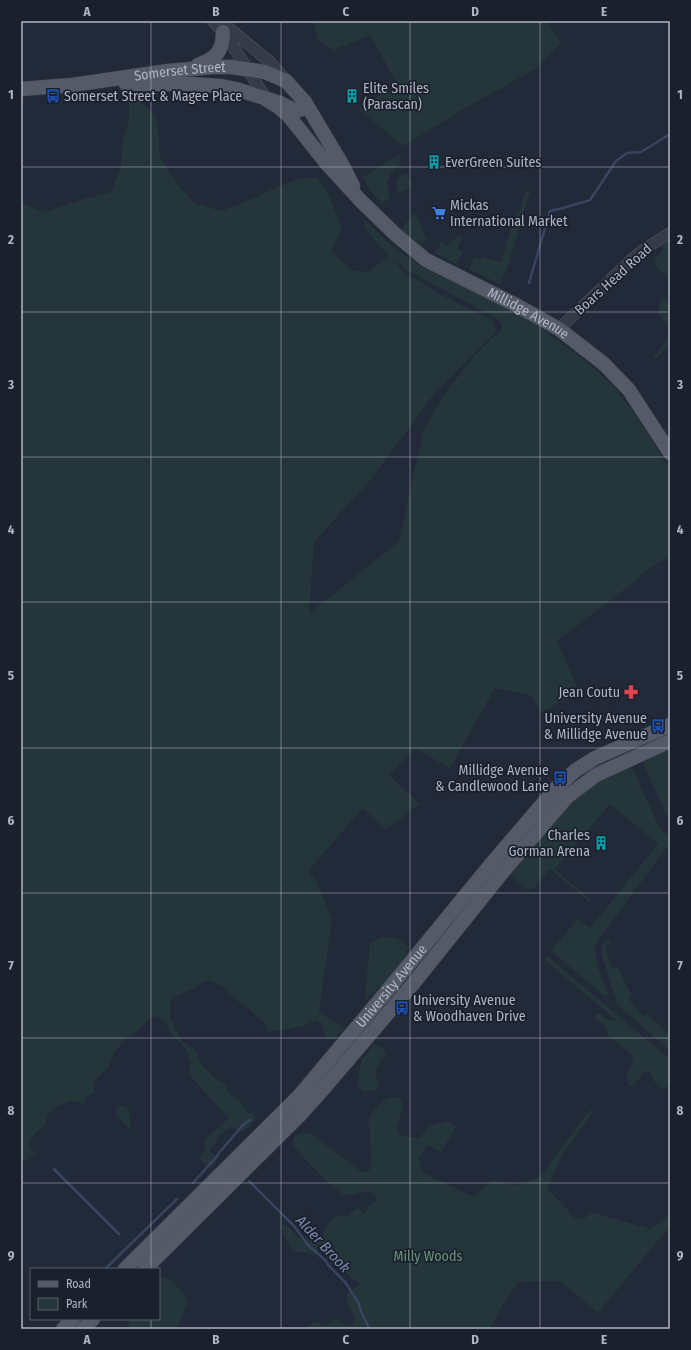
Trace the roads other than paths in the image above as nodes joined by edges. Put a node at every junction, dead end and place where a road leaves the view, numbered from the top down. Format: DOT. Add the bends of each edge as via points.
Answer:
graph roads {
  1 [pos="213,21"];
  2 [pos="221,26"];
  3 [pos="190,69"];
  4 [pos="246,69"];
  5 [pos="286,81"];
  6 [pos="72,85"];
  7 [pos="21,89"];
  8 [pos="267,100"];
  9 [pos="305,102"];
  10 [pos="361,201"];
  11 [pos="670,233"];
  12 [pos="558,329"];
  13 [pos="670,453"];
  14 [pos="670,725"];
  15 [pos="670,741"];
  16 [pos="126,1268"];
  17 [pos="146,1268"];
  18 [pos="72,1320"];
  19 [pos="92,1320"];
  20 [pos="63,1329"];
  21 [pos="83,1329"];
  1 -- 2 [label="street, Millidge Avenue"];
  2 -- 3 [label="main road" via="223,44 220,51 208,62"];
  2 -- 4 [label="street, Millidge Avenue"];
  2 -- 5 [label="street, Millidge Avenue" via="270,62"];
  3 -- 4 [label="main road, Somerset Street"];
  3 -- 6 [label="main road, Somerset Street"];
  4 -- 5 [label="main road, Somerset Street" via="265,72"];
  4 -- 8 [label="street, Millidge Avenue"];
  5 -- 9 [label="main road, Millidge Avenue"];
  6 -- 7 [label="main road, Somerset Street"];
  6 -- 8 [label="main road, Somerset Street" via="207,85 236,89"];
  8 -- 9 [label="main road" via="296,111 302,109"];
  8 -- 10 [label="main road, Millidge Avenue" via="288,116"];
  9 -- 10 [label="main road, Millidge Avenue" via="344,166"];
  10 -- 12 [label="main road, Millidge Avenue" via="426,260"];
  11 -- 12 [label="street, Boars Head Road" via="632,259"];
  12 -- 13 [label="main road, Millidge Avenue" via="623,382"];
  14 -- 16 [label="main road, University Avenue" via="595,758 557,787 300,1096"];
  15 -- 17 [label="main road, University Avenue" via="596,775 567,797 326,1087"];
  18 -- 20 [label="main road"];
  19 -- 21 [label="main road"];
}
